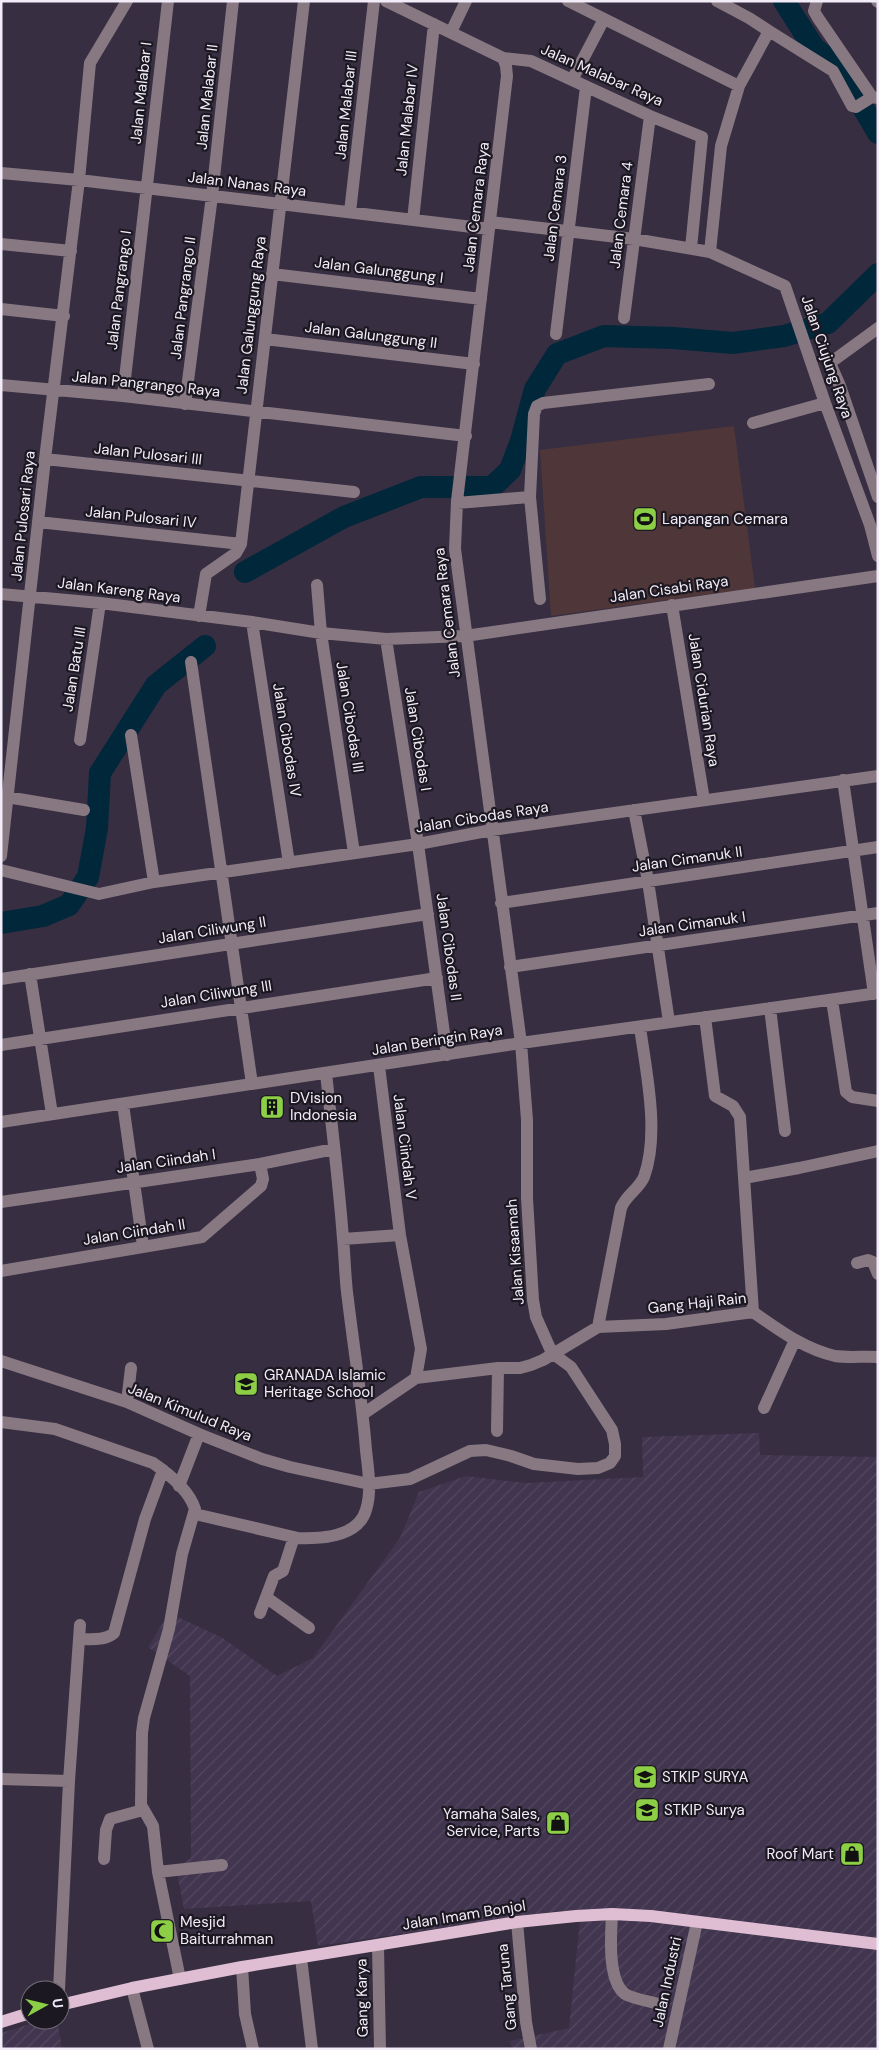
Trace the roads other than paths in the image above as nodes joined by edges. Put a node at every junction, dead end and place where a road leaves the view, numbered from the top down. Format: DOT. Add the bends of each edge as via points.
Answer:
graph roads {
  1 [pos="127,1"];
  2 [pos="168,1"];
  3 [pos="233,1"];
  4 [pos="304,1"];
  5 [pos="374,1"];
  6 [pos="386,1"];
  7 [pos="466,1"];
  8 [pos="568,1"];
  9 [pos="716,1"];
  10 [pos="817,1"];
  11 [pos="604,19"];
  12 [pos="434,24"];
  13 [pos="769,31"];
  14 [pos="451,32"];
  15 [pos="503,58"];
  16 [pos="572,80"];
  17 [pos="740,86"];
  18 [pos="586,87"];
  19 [pos="868,101"];
  20 [pos="650,116"];
  21 [pos="1,173"];
  22 [pos="79,180"];
  23 [pos="147,188"];
  24 [pos="212,196"];
  25 [pos="280,204"];
  26 [pos="350,212"];
  27 [pos="413,220"];
  28 [pos="490,225"];
  29 [pos="568,231"];
  30 [pos="634,239"];
  31 [pos="1,244"];
  32 [pos="690,248"];
  33 [pos="71,252"];
  34 [pos="710,252"];
  35 [pos="272,274"];
  36 [pos="481,299"];
  37 [pos="1,308"];
  38 [pos="64,316"];
  39 [pos="624,318"];
  40 [pos="878,328"];
  41 [pos="556,334"];
  42 [pos="265,339"];
  43 [pos="830,363"];
  44 [pos="474,364"];
  45 [pos="814,371"];
  46 [pos="709,384"];
  47 [pos="1,385"];
  48 [pos="54,391"];
  49 [pos="123,396"];
  50 [pos="185,404"];
  51 [pos="825,404"];
  52 [pos="257,412"];
  53 [pos="752,423"];
  54 [pos="466,436"];
  55 [pos="45,459"];
  56 [pos="249,481"];
  57 [pos="354,492"];
  58 [pos="530,497"];
  59 [pos="878,497"];
  60 [pos="457,502"];
  61 [pos="38,522"];
  62 [pos="874,524"];
  63 [pos="241,544"];
  64 [pos="878,556"];
  65 [pos="878,576"];
  66 [pos="317,585"];
  67 [pos="1,594"];
  68 [pos="31,597"];
  69 [pos="540,599"];
  70 [pos="100,603"];
  71 [pos="672,606"];
  72 [pos="199,614"];
  73 [pos="252,622"];
  74 [pos="321,633"];
  75 [pos="465,636"];
  76 [pos="386,639"];
  77 [pos="192,662"];
  78 [pos="131,735"];
  79 [pos="80,740"];
  80 [pos="878,776"];
  81 [pos="843,780"];
  82 [pos="5,796"];
  83 [pos="704,800"];
  84 [pos="84,810"];
  85 [pos="634,810"];
  86 [pos="492,830"];
  87 [pos="418,844"];
  88 [pos="878,848"];
  89 [pos="853,851"];
  90 [pos="354,853"];
  91 [pos="1,856"];
  92 [pos="289,863"];
  93 [pos="1,870"];
  94 [pos="222,873"];
  95 [pos="648,881"];
  96 [pos="154,882"];
  97 [pos="501,903"];
  98 [pos="878,913"];
  99 [pos="428,914"];
  100 [pos="862,915"];
  101 [pos="232,943"];
  102 [pos="657,946"];
  103 [pos="510,967"];
  104 [pos="30,974"];
  105 [pos="436,978"];
  106 [pos="1,979"];
  107 [pos="876,994"];
  108 [pos="832,1000"];
  109 [pos="241,1007"];
  110 [pos="770,1008"];
  111 [pos="705,1017"];
  112 [pos="669,1022"];
  113 [pos="640,1027"];
  114 [pos="41,1039"];
  115 [pos="521,1044"];
  116 [pos="1,1045"];
  117 [pos="447,1055"];
  118 [pos="379,1066"];
  119 [pos="326,1074"];
  120 [pos="252,1084"];
  121 [pos="878,1101"];
  122 [pos="123,1104"];
  123 [pos="52,1114"];
  124 [pos="1,1122"];
  125 [pos="785,1131"];
  126 [pos="334,1149"];
  127 [pos="878,1151"];
  128 [pos="260,1164"];
  129 [pos="744,1178"];
  130 [pos="133,1182"];
  131 [pos="1,1202"];
  132 [pos="400,1235"];
  133 [pos="343,1239"];
  134 [pos="143,1246"];
  135 [pos="856,1262"];
  136 [pos="1,1271"];
  137 [pos="878,1274"];
  138 [pos="753,1312"];
  139 [pos="598,1326"];
  140 [pos="795,1340"];
  141 [pos="552,1354"];
  142 [pos="878,1357"];
  143 [pos="1,1361"];
  144 [pos="131,1368"];
  145 [pos="498,1368"];
  146 [pos="416,1378"];
  147 [pos="127,1402"];
  148 [pos="764,1408"];
  149 [pos="363,1414"];
  150 [pos="1,1422"];
  151 [pos="497,1431"];
  152 [pos="199,1434"];
  153 [pos="163,1470"];
  154 [pos="369,1484"];
  155 [pos="179,1486"];
  156 [pos="195,1514"];
  157 [pos="294,1537"];
  158 [pos="267,1598"];
  159 [pos="260,1613"];
  160 [pos="80,1625"];
  161 [pos="309,1628"];
  162 [pos="78,1639"];
  163 [pos="1,1779"];
  164 [pos="69,1781"];
  165 [pos="142,1810"];
  166 [pos="104,1859"];
  167 [pos="222,1865"];
  168 [pos="158,1872"];
  169 [pos="612,1914"];
  170 [pos="517,1922"];
  171 [pos="696,1922"];
  172 [pos="878,1944"];
  173 [pos="378,1946"];
  174 [pos="301,1958"];
  175 [pos="242,1967"];
  176 [pos="180,1979"];
  177 [pos="59,1980"];
  178 [pos="132,1988"];
  179 [pos="70,2003"];
  180 [pos="663,2005"];
  181 [pos="20,2016"];
  182 [pos="1,2022"];
  183 [pos="148,2049"];
  184 [pos="253,2049"];
  185 [pos="312,2049"];
  186 [pos="380,2049"];
  187 [pos="531,2049"];
  188 [pos="670,2049"];
  1 -- 22 [label="street, Jalan Pulosari Raya" via="90,63"];
  2 -- 23 [label="street, Jalan Malabar I"];
  3 -- 24 [label="street, Jalan Malabar II"];
  4 -- 25 [label="street, Jalan Galunggung Raya"];
  5 -- 26 [label="street, Jalan Malabar III"];
  6 -- 12 [label="street, Jalan Malabar Raya"];
  7 -- 14 [label="street"];
  8 -- 11 [label="street"];
  9 -- 13 [label="street"];
  10 -- 19 [label="street" via="815,12"];
  11 -- 16 [label="street"];
  11 -- 17 [label="street"];
  12 -- 14 [label="street, Jalan Malabar Raya"];
  12 -- 27 [label="street, Jalan Malabar IV"];
  13 -- 17 [label="street"];
  13 -- 19 [label="street" via="833,71 849,104"];
  14 -- 15 [label="street, Jalan Malabar Raya"];
  15 -- 16 [label="street, Jalan Malabar Raya" via="531,61"];
  15 -- 28 [label="street, Jalan Cemara Raya" via="507,70"];
  16 -- 18 [label="street, Jalan Malabar Raya"];
  17 -- 34 [label="street" via="721,146"];
  18 -- 20 [label="street, Jalan Malabar Raya"];
  18 -- 29 [label="street, Jalan Cemara 3"];
  20 -- 30 [label="street, Jalan Cemara 4"];
  20 -- 32 [label="street, Jalan Malabar Raya" via="702,136"];
  21 -- 22 [label="street, Jalan Nanas Raya"];
  22 -- 23 [label="street, Jalan Nanas Raya"];
  22 -- 33 [label="street, Jalan Pulosari Raya"];
  23 -- 24 [label="street, Jalan Nanas Raya"];
  23 -- 49 [label="street, Jalan Pangrango I"];
  24 -- 25 [label="street, Jalan Nanas Raya"];
  24 -- 50 [label="street, Jalan Pangrango II"];
  25 -- 26 [label="street, Jalan Nanas Raya"];
  25 -- 35 [label="street, Jalan Galunggung Raya"];
  26 -- 27 [label="street, Jalan Nanas Raya"];
  27 -- 28 [label="street, Jalan Nanas Raya"];
  28 -- 29 [label="street, Jalan Ciujung Raya"];
  28 -- 36 [label="street, Jalan Cemara Raya"];
  29 -- 30 [label="street, Jalan Ciujung Raya"];
  29 -- 41 [label="street, Jalan Cemara 3"];
  30 -- 32 [label="street, Jalan Ciujung Raya"];
  30 -- 39 [label="street, Jalan Cemara 4"];
  31 -- 33 [label="street"];
  32 -- 34 [label="street, Jalan Ciujung Raya"];
  33 -- 38 [label="street, Jalan Pulosari Raya"];
  34 -- 45 [label="street, Jalan Ciujung Raya" via="787,288"];
  35 -- 36 [label="street, Jalan Galunggung I"];
  35 -- 42 [label="street, Jalan Galunggung Raya"];
  36 -- 44 [label="street, Jalan Cemara Raya"];
  37 -- 38 [label="street"];
  38 -- 48 [label="street, Jalan Pulosari Raya"];
  40 -- 43 [label="street"];
  42 -- 44 [label="street, Jalan Galunggung II"];
  42 -- 52 [label="street, Jalan Galunggung Raya"];
  43 -- 45 [label="street"];
  43 -- 59 [label="street"];
  44 -- 54 [label="street, Jalan Cemara Raya"];
  45 -- 51 [label="street, Jalan Ciujung Raya"];
  46 -- 58 [label="street" via="538,405 534,414"];
  47 -- 48 [label="street, Jalan Pangrango Raya"];
  48 -- 49 [label="street, Jalan Pangrango Raya"];
  48 -- 55 [label="street, Jalan Pulosari Raya"];
  49 -- 50 [label="street, Jalan Pangrango Raya"];
  50 -- 52 [label="street, Jalan Pangrango Raya"];
  51 -- 53 [label="street"];
  51 -- 62 [label="street, Jalan Ciujung Raya"];
  52 -- 54 [label="street, Jalan Pangrango Raya"];
  52 -- 56 [label="street, Jalan Galunggung Raya"];
  54 -- 60 [label="street, Jalan Cemara Raya"];
  55 -- 56 [label="street, Jalan Pulosari III"];
  55 -- 61 [label="street, Jalan Pulosari Raya"];
  56 -- 57 [label="street, Jalan Pulosari III"];
  56 -- 63 [label="street, Jalan Galunggung Raya"];
  58 -- 60 [label="street"];
  58 -- 69 [label="street"];
  60 -- 75 [label="street, Jalan Cemara Raya" via="455,549"];
  61 -- 63 [label="street, Jalan Pulosari IV"];
  61 -- 68 [label="street, Jalan Pulosari Raya"];
  62 -- 64 [label="street, Jalan Ciujung Raya"];
  63 -- 72 [label="street" via="236,553 206,574"];
  65 -- 71 [label="street, Jalan Cisabi Raya"];
  66 -- 74 [label="street, Jalan Cibodas III"];
  67 -- 68 [label="street, Jalan Kareng Raya"];
  68 -- 70 [label="street, Jalan Kareng Raya"];
  68 -- 82 [label="street, Jalan Pulosari Raya"];
  70 -- 72 [label="street, Jalan Kareng Raya"];
  70 -- 79 [label="street, Jalan Batu III"];
  71 -- 75 [label="street, Jalan Cisabi Raya"];
  71 -- 83 [label="street, Jalan Cidurian Raya"];
  72 -- 73 [label="street, Jalan Kareng Raya"];
  73 -- 74 [label="street"];
  73 -- 92 [label="street, Jalan Cibodas IV"];
  74 -- 76 [label="street"];
  74 -- 90 [label="street, Jalan Cibodas III"];
  75 -- 76 [label="street"];
  75 -- 86 [label="street, Jalan Cemara Raya"];
  76 -- 87 [label="street, Jalan Cibodas I"];
  77 -- 94 [label="street"];
  78 -- 96 [label="street"];
  80 -- 81 [label="street, Jalan Cibodas Raya"];
  81 -- 83 [label="street, Jalan Cibodas Raya"];
  81 -- 89 [label="street"];
  82 -- 84 [label="street"];
  82 -- 91 [label="street, Jalan Pulosari Raya"];
  83 -- 85 [label="street, Jalan Cibodas Raya"];
  85 -- 86 [label="street, Jalan Cibodas Raya"];
  85 -- 95 [label="street"];
  86 -- 87 [label="street, Jalan Cibodas Raya"];
  86 -- 97 [label="street, Jalan Cemara Raya"];
  87 -- 90 [label="street, Jalan Cibodas Raya"];
  87 -- 99 [label="street, Jalan Cibodas II"];
  88 -- 89 [label="street, Jalan Cimanuk II"];
  89 -- 95 [label="street, Jalan Cimanuk II"];
  89 -- 100 [label="street"];
  90 -- 92 [label="street, Jalan Cibodas Raya"];
  92 -- 94 [label="street, Jalan Cibodas Raya"];
  93 -- 96 [label="street, Jalan Cibodas Raya" via="92,894"];
  94 -- 96 [label="street, Jalan Cibodas Raya"];
  94 -- 101 [label="street"];
  95 -- 97 [label="street, Jalan Cimanuk II"];
  95 -- 102 [label="street"];
  97 -- 103 [label="street, Jalan Cemara Raya"];
  98 -- 100 [label="street, Jalan Cimanuk I"];
  99 -- 101 [label="street, Jalan Ciliwung II"];
  99 -- 105 [label="street, Jalan Cibodas II"];
  100 -- 102 [label="street, Jalan Cimanuk I"];
  100 -- 107 [label="street"];
  101 -- 104 [label="street, Jalan Ciliwung II"];
  101 -- 109 [label="street"];
  102 -- 103 [label="street, Jalan Cimanuk I"];
  102 -- 112 [label="street"];
  103 -- 115 [label="street, Jalan Cemara Raya"];
  104 -- 106 [label="street, Jalan Ciliwung II"];
  104 -- 114 [label="street"];
  105 -- 109 [label="street, Jalan Ciliwung III"];
  105 -- 117 [label="street, Jalan Cibodas II"];
  107 -- 108 [label="street, Jalan Beringin Raya"];
  108 -- 110 [label="street, Jalan Beringin Raya"];
  108 -- 121 [label="street" via="846,1092 852,1097"];
  109 -- 114 [label="street, Jalan Ciliwung III"];
  109 -- 120 [label="street"];
  110 -- 111 [label="street, Jalan Beringin Raya"];
  110 -- 125 [label="street"];
  111 -- 112 [label="street, Jalan Beringin Raya"];
  111 -- 129 [label="street" via="716,1096 733,1106 740,1117"];
  112 -- 113 [label="street, Jalan Beringin Raya"];
  113 -- 115 [label="street, Jalan Beringin Raya"];
  113 -- 139 [label="street" via="650,1099 648,1160 642,1180 623,1201"];
  114 -- 116 [label="street, Jalan Ciliwung III"];
  114 -- 123 [label="street"];
  115 -- 117 [label="street, Jalan Beringin Raya"];
  115 -- 141 [label="street, Jalan Kisaamah" via="533,1300 541,1332"];
  117 -- 118 [label="street, Jalan Beringin Raya"];
  118 -- 119 [label="street, Jalan Beringin Raya"];
  118 -- 132 [label="street, Jalan Ciindah V"];
  119 -- 120 [label="street, Jalan Beringin Raya"];
  119 -- 126 [label="street"];
  120 -- 122 [label="street, Jalan Beringin Raya"];
  122 -- 123 [label="street, Jalan Beringin Raya"];
  122 -- 130 [label="street"];
  123 -- 124 [label="street, Jalan Beringin Raya"];
  126 -- 128 [label="street, Jalan Ciindah I"];
  126 -- 133 [label="street"];
  127 -- 129 [label="street"];
  128 -- 130 [label="street, Jalan Ciindah I"];
  128 -- 134 [label="street, Jalan Ciindah II" via="261,1186 205,1235"];
  129 -- 138 [label="street"];
  130 -- 131 [label="street, Jalan Ciindah I"];
  130 -- 134 [label="street"];
  132 -- 133 [label="street"];
  132 -- 146 [label="street, Jalan Ciindah V" via="421,1349"];
  133 -- 149 [label="street" via="347,1297"];
  134 -- 136 [label="street, Jalan Ciindah II"];
  135 -- 137 [label="street" via="873,1262"];
  138 -- 139 [label="street, Gang Haji Rain" via="666,1324"];
  138 -- 140 [label="street, Gang Haji Rain"];
  139 -- 141 [label="street"];
  140 -- 142 [label="street, Gang Haji Rain" via="836,1356"];
  140 -- 148 [label="street"];
  141 -- 145 [label="street" via="520,1368"];
  141 -- 154 [label="street, Jalan Kisaamah" via="571,1368 612,1430 615,1456 610,1463 598,1468 578,1469 534,1464 486,1450 470,1450 410,1478"];
  143 -- 147 [label="street, Jalan Kimulud Raya"];
  144 -- 147 [label="street"];
  145 -- 146 [label="street"];
  145 -- 151 [label="street"];
  146 -- 149 [label="street"];
  147 -- 152 [label="street, Jalan Kimulud Raya"];
  149 -- 154 [label="street"];
  150 -- 153 [label="street" via="55,1429 145,1459"];
  152 -- 154 [label="street, Jalan Kimulud Raya" via="290,1467"];
  152 -- 155 [label="street"];
  153 -- 155 [label="street"];
  153 -- 162 [label="street" via="145,1519 114,1633 102,1638"];
  154 -- 157 [label="street" via="366,1510 360,1522 348,1531 314,1539"];
  155 -- 156 [label="street" via="191,1500"];
  156 -- 157 [label="street"];
  156 -- 165 [label="street" via="182,1554 170,1629 144,1718"];
  157 -- 158 [label="street" via="283,1572 274,1576"];
  158 -- 159 [label="street"];
  158 -- 161 [label="street"];
  160 -- 162 [label="street"];
  162 -- 164 [label="street"];
  163 -- 164 [label="street"];
  164 -- 177 [label="street"];
  165 -- 166 [label="street" via="110,1819"];
  165 -- 168 [label="street" via="153,1826"];
  167 -- 168 [label="street"];
  168 -- 176 [label="street"];
  169 -- 170 [label="main road, Jalan Imam Bonjol"];
  169 -- 171 [label="main road, Jalan Imam Bonjol"];
  169 -- 180 [label="street" via="613,1972 619,1987 626,1994"];
  170 -- 173 [label="main road, Jalan Imam Bonjol"];
  170 -- 187 [label="street, Gang Taruna"];
  171 -- 172 [label="main road, Jalan Imam Bonjol"];
  171 -- 188 [label="street, Jalan Industri"];
  173 -- 174 [label="main road, Jalan Imam Bonjol"];
  173 -- 186 [label="street, Gang Karya"];
  174 -- 175 [label="main road, Jalan Imam Bonjol"];
  174 -- 185 [label="street"];
  175 -- 176 [label="main road, Jalan Imam Bonjol"];
  175 -- 184 [label="street" via="245,2014"];
  176 -- 178 [label="main road, Jalan Imam Bonjol"];
  178 -- 179 [label="main road, Jalan Imam Bonjol"];
  178 -- 183 [label="street"];
  181 -- 182 [label="main road"];
}
